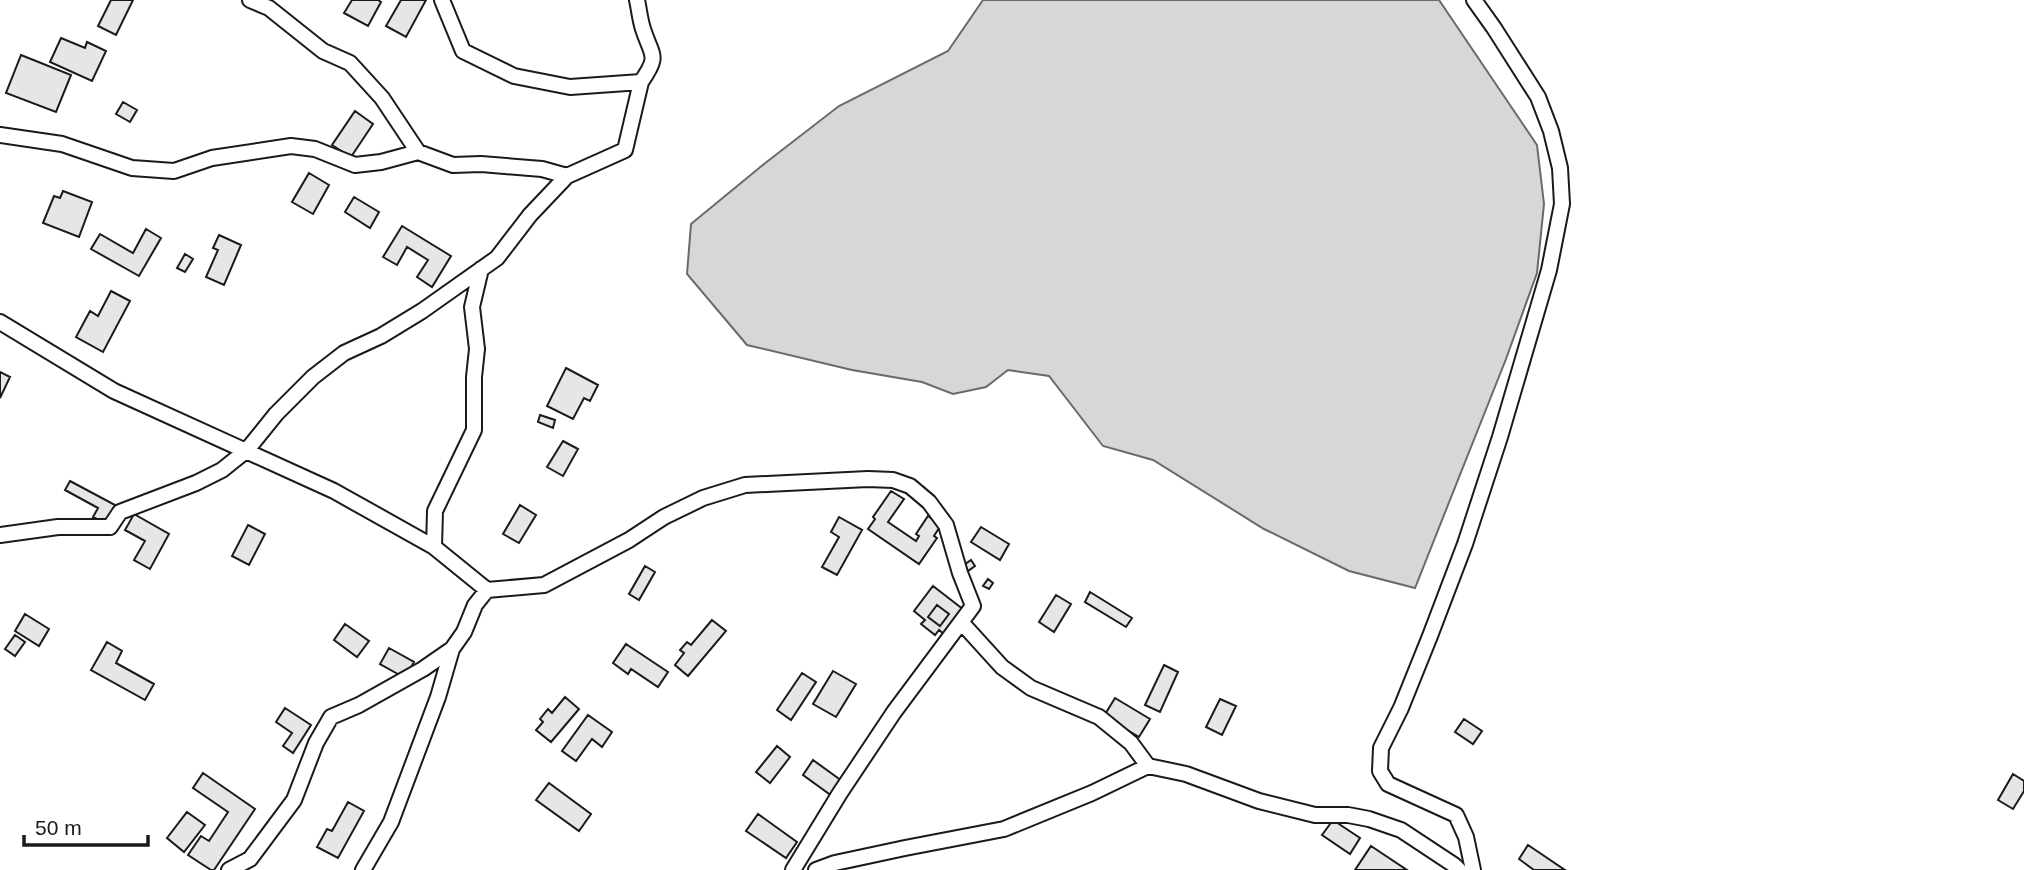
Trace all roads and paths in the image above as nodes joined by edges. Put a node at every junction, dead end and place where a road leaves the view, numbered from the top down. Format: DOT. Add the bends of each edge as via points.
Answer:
graph roads {
  1 [pos="250,0"];
  2 [pos="442,0"];
  3 [pos="638,0"];
  4 [pos="1474,0"];
  5 [pos="641,82"];
  6 [pos="0,135"];
  7 [pos="418,152"];
  8 [pos="567,176"];
  9 [pos="481,269"];
  10 [pos="0,322"];
  11 [pos="247,450"];
  12 [pos="0,535"];
  13 [pos="434,547"];
  14 [pos="487,590"];
  15 [pos="962,623"];
  16 [pos="452,649"];
  17 [pos="1148,766"];
  18 [pos="229,870"];
  19 [pos="363,870"];
  20 [pos="793,870"];
  21 [pos="816,870"];
  22 [pos="1459,870"];
  23 [pos="1473,870"];
  1 -- 7 [label="street" via="269,8 323,51 350,63 382,99"];
  2 -- 5 [label="street" via="463,51 514,76 570,87"];
  3 -- 5 [label="street" via="642,28 654,55"];
  4 -- 23 [label="street" via="1538,97 1560,168 1562,204 1549,270 1500,437 1430,636 1381,748 1380,771 1388,785 1456,815"];
  5 -- 8 [label="street" via="625,150"];
  6 -- 7 [label="street" via="62,145 132,168 174,171 212,158 290,146 315,149 355,165"];
  7 -- 8 [label="street" via="453,165 542,169"];
  8 -- 9 [label="street" via="497,258"];
  9 -- 11 [label="street" via="381,336 344,353 276,414"];
  9 -- 13 [label="street" via="472,307 477,349 474,430 435,512"];
  10 -- 11 [label="street" via="114,391"];
  11 -- 12 [label="street" via="196,483 120,512 110,527 58,527"];
  11 -- 13 [label="street" via="334,491"];
  13 -- 14 [label="street"];
  14 -- 15 [label="street" via="544,584 664,517 745,485 892,480 909,486 929,502 946,525 973,606"];
  14 -- 16 [label="street"];
  15 -- 17 [label="street" via="1002,667 1031,688 1099,718 1131,743"];
  15 -- 20 [label="street" via="894,712"];
  16 -- 18 [label="street" via="331,717 294,800 250,859"];
  16 -- 19 [label="street" via="391,822"];
  17 -- 21 [label="street" via="1004,829"];
  17 -- 22 [label="street" via="1186,774 1259,802 1315,815 1369,819 1401,830"];
}
